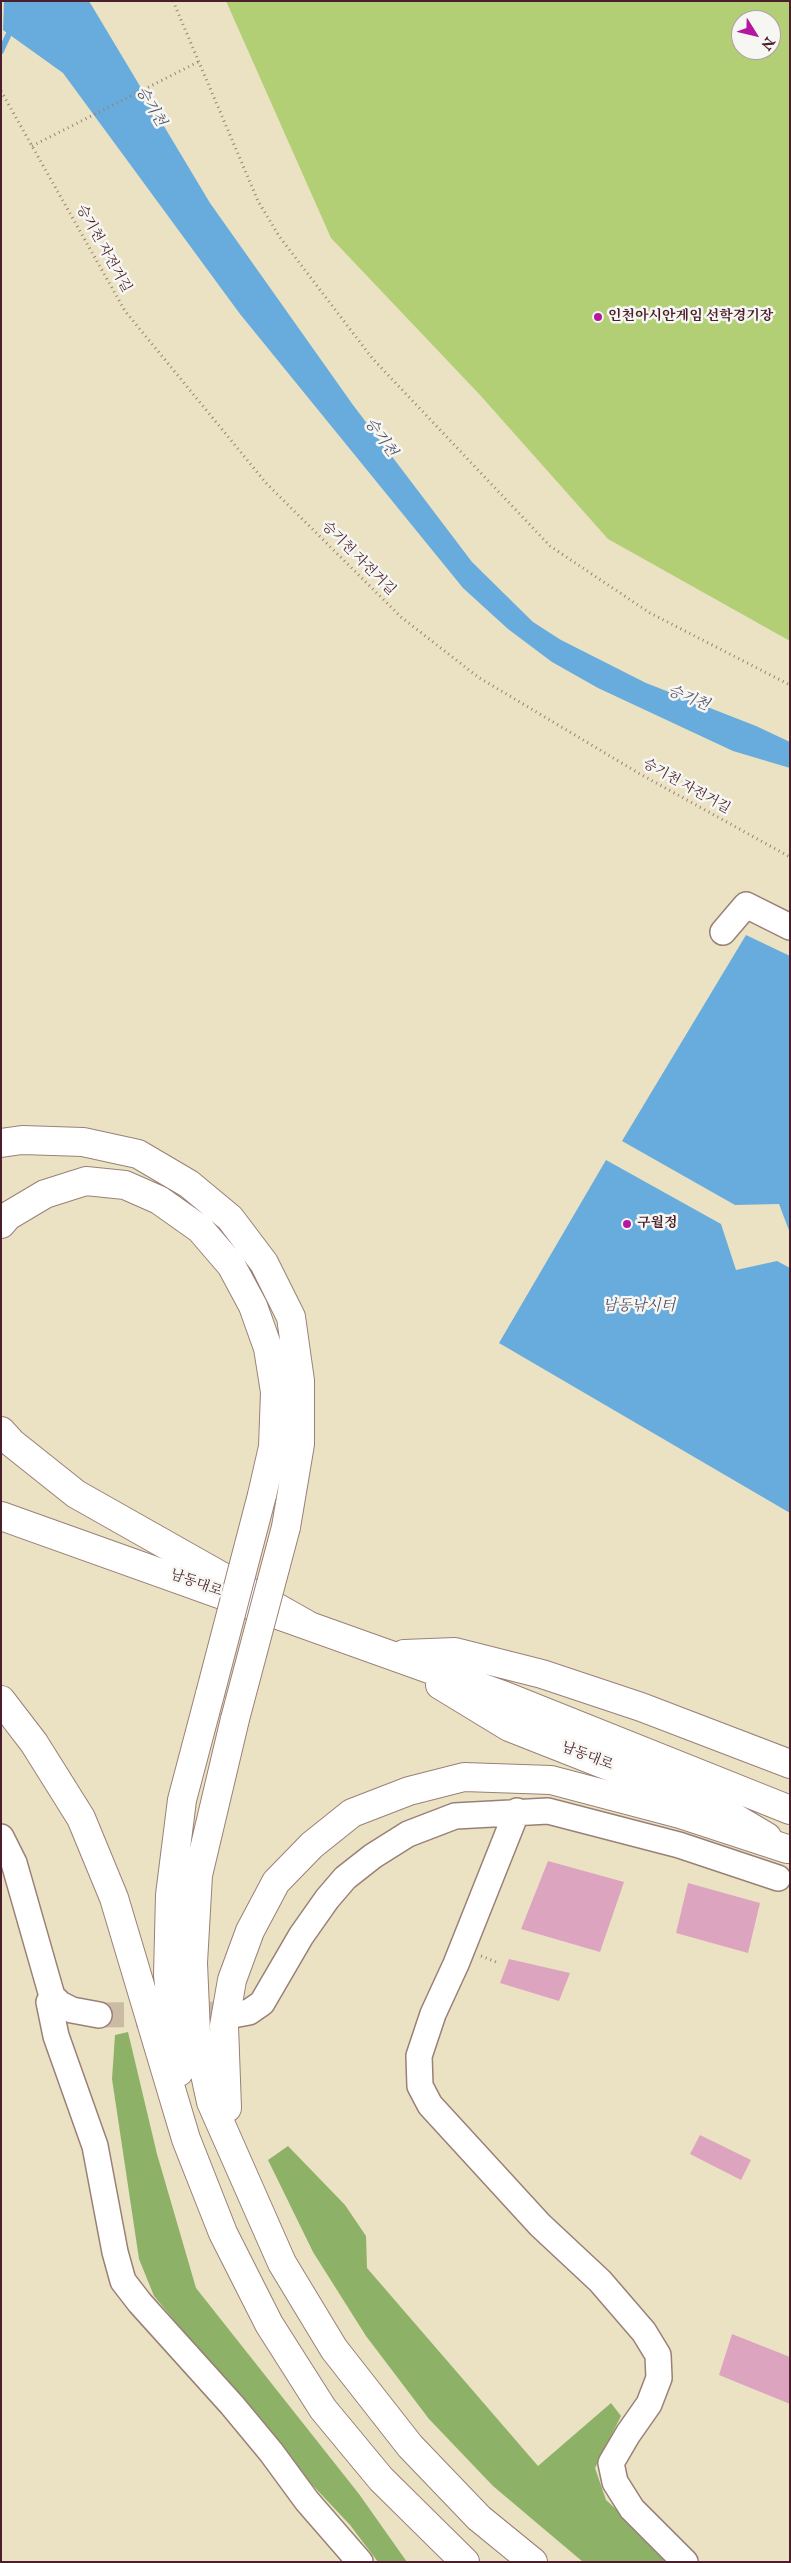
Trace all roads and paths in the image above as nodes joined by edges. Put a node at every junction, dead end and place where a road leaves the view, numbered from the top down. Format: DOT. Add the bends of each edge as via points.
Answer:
graph roads {
  1 [pos="173,1"];
  2 [pos="200,61"];
  3 [pos="1,91"];
  4 [pos="32,146"];
  5 [pos="790,685"];
  6 [pos="790,857"];
  7 [pos="790,928"];
  8 [pos="723,932"];
  9 [pos="1,1143"];
  10 [pos="1,1224"];
  11 [pos="1,1431"];
  12 [pos="1,1516"];
  13 [pos="306,1624"];
  14 [pos="390,1654"];
  15 [pos="1,1700"];
  16 [pos="790,1764"];
  17 [pos="790,1810"];
  18 [pos="517,1811"];
  19 [pos="1,1837"];
  20 [pos="789,1849"];
  21 [pos="778,1878"];
  22 [pos="52,1996"];
  23 [pos="238,2014"];
  24 [pos="99,2015"];
  25 [pos="186,2139"];
  26 [pos="229,2147"];
  27 [pos="360,2562"];
  28 [pos="465,2562"];
  29 [pos="533,2562"];
  30 [pos="685,2562"];
  1 -- 2 [label="path"];
  2 -- 4 [label="path"];
  2 -- 5 [label="path" via="262,208 279,236 372,358 550,546 650,613"];
  3 -- 4 [label="path, 승기천 자전거길"];
  4 -- 6 [label="path, 승기천 자전거길" via="125,311 266,483 401,618 478,677 640,774"];
  7 -- 8 [label="lane" via="746,905"];
  9 -- 26 [label="main road, bridge" via="22,1140 83,1142 138,1154 189,1184 236,1225 264,1263 291,1318 300,1381 300,1444 286,1527 234,1719 198,1875 194,1963 196,2032 211,2102"];
  10 -- 25 [label="main road, bridge" via="8,1216 45,1194 86,1181 125,1185 160,1200 200,1230 231,1265 253,1306 268,1348 275,1392 273,1447 182,1800 170,1895 168,1975"];
  11 -- 13 [label="main road" via="76,1494"];
  12 -- 13 [label="main road, 남동대로"];
  13 -- 14 [label="main road, 남동대로"];
  14 -- 16 [label="main road, 남동대로" via="455,1652 542,1674 641,1707"];
  14 -- 17 [label="main road, 남동대로" via="505,1696"];
  14 -- 20 [label="main road, 남동대로" via="509,1727 725,1812"];
  15 -- 25 [label="main road" via="34,1743 84,1827 114,1898"];
  18 -- 21 [label="lane" via="548,1811 611,1825"];
  18 -- 23 [label="lane" via="455,1816 408,1834 373,1856 327,1899 262,2003 249,2012"];
  18 -- 30 [label="lane" via="433,2014 419,2056 420,2086 430,2105 540,2225 600,2281 644,2332 658,2355 659,2378 649,2404 611,2464 615,2482 632,2509"];
  19 -- 22 [label="lane" via="14,1863"];
  20 -- 26 [label="main road" via="680,1814 551,1780 464,1777 409,1791 352,1813 312,1845 276,1882 250,1931 235,1972 224,2026"];
  22 -- 24 [label="lane" via="72,2010"];
  22 -- 27 [label="lane" via="49,2002 56,2036 95,2146 123,2281 237,2411 307,2501"];
  25 -- 28 [label="main road" via="223,2232 269,2324 323,2409 381,2479"];
  26 -- 29 [label="main road" via="282,2262 334,2349 410,2446 480,2518"];
}
